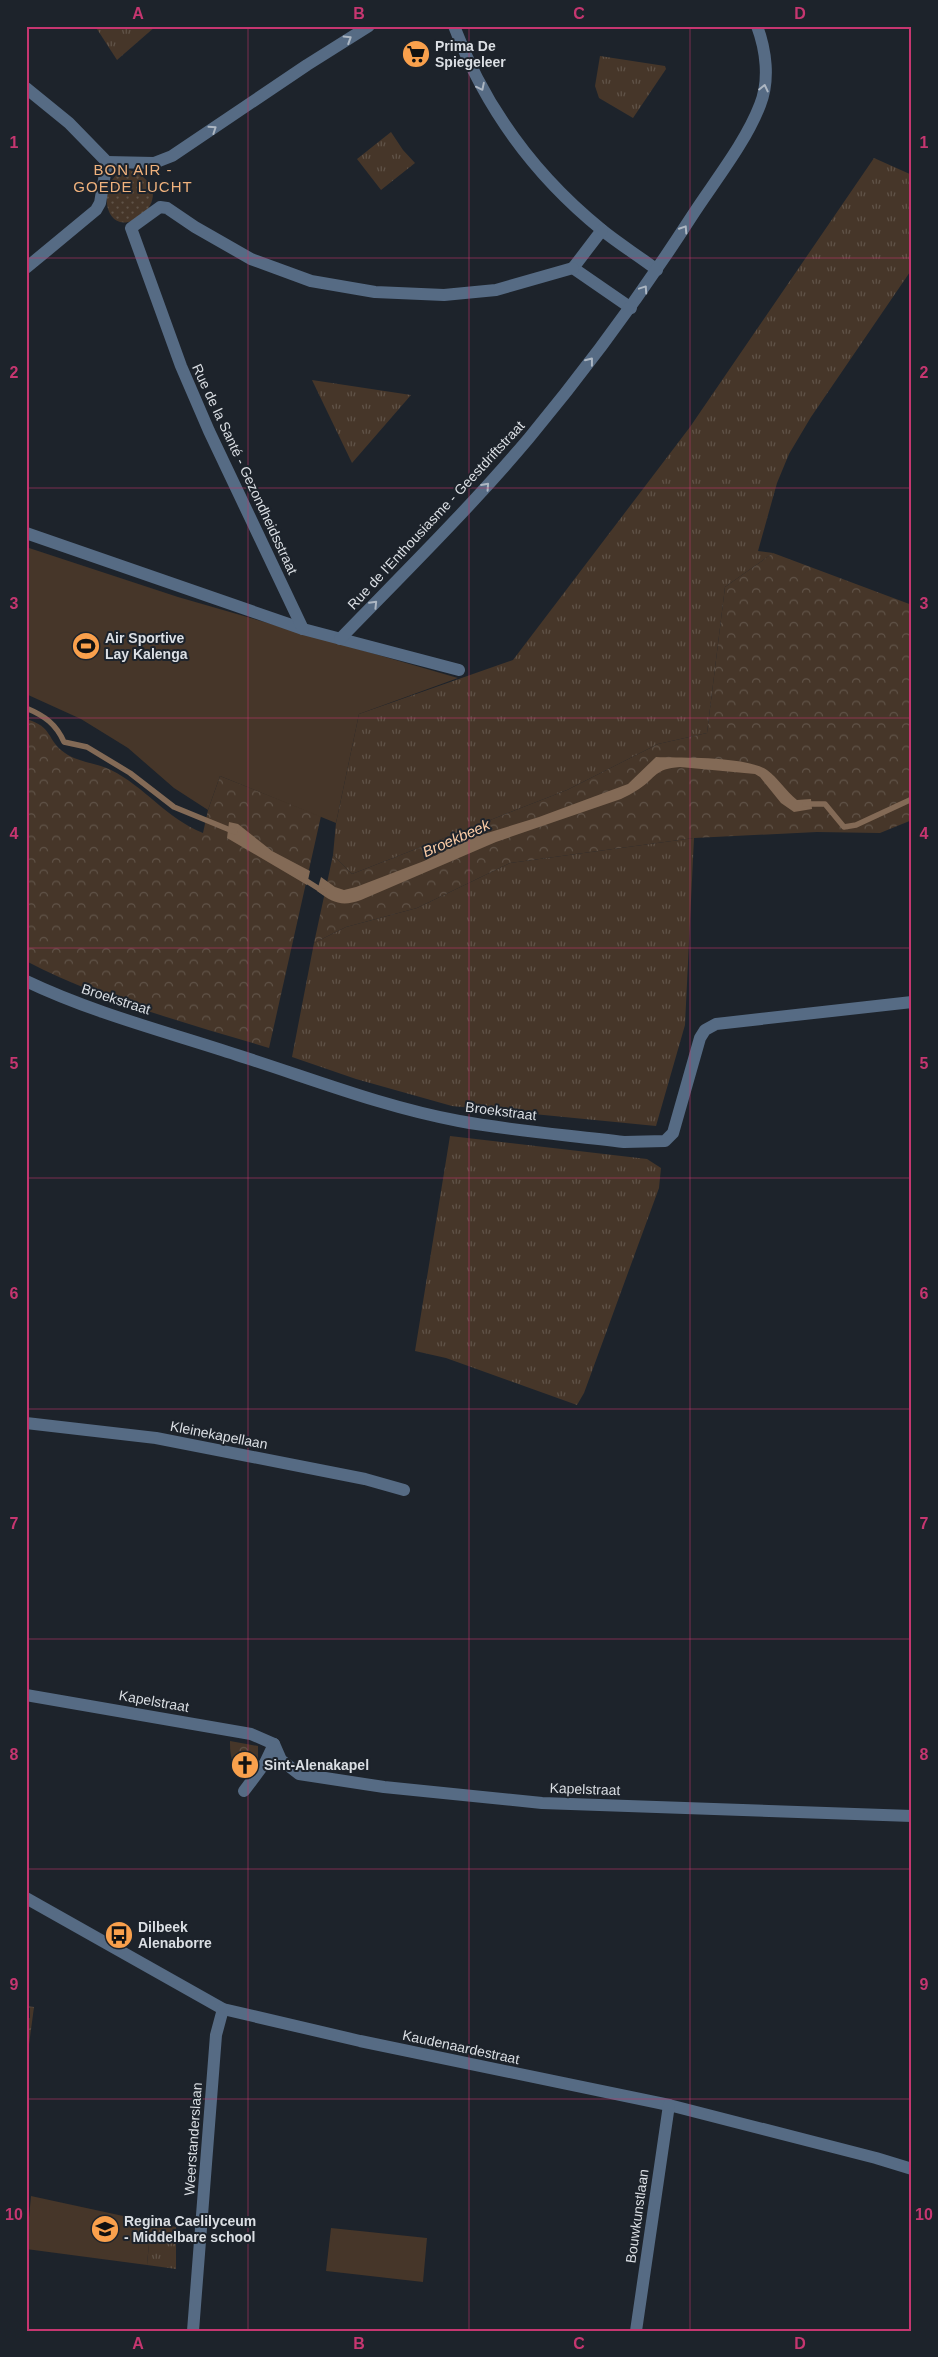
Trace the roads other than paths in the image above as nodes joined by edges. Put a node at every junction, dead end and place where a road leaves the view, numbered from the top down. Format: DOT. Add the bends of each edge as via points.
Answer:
graph roads {
  1 [pos="369,26"];
  2 [pos="454,26"];
  3 [pos="757,26"];
  4 [pos="26,88"];
  5 [pos="104,159"];
  6 [pos="602,230"];
  7 [pos="26,268"];
  8 [pos="573,268"];
  9 [pos="657,270"];
  10 [pos="631,308"];
  11 [pos="26,533"];
  12 [pos="303,629"];
  13 [pos="340,639"];
  14 [pos="459,670"];
  15 [pos="26,981"];
  16 [pos="912,1002"];
  17 [pos="26,1423"];
  18 [pos="404,1490"];
  19 [pos="26,1695"];
  20 [pos="274,1744"];
  21 [pos="244,1791"];
  22 [pos="912,1816"];
  23 [pos="26,1898"];
  24 [pos="223,2010"];
  25 [pos="669,2105"];
  26 [pos="912,2169"];
  27 [pos="193,2331"];
  28 [pos="636,2331"];
  5 -- 1 [label="street, one-way" via="154,163 172,156"];
  2 -- 6 [label="street, one-way" via="486,98 521,148 563,195"];
  9 -- 3 [label="street, Rue de l'Enthousiasme - Geestdriftstraat, one-way" via="740,142 760,104 766,78 763,42"];
  4 -- 5 [label="street"];
  5 -- 7 [label="street" via="100,203 92,214"];
  6 -- 8 [label="street"];
  6 -- 9 [label="street"];
  8 -- 10 [label="street"];
  8 -- 12 [label="street, Rue de la Santé - Gezondheidsstraat" via="496,290 444,295 375,292 311,281 251,259 167,208 160,207 130,228 208,431"];
  10 -- 9 [label="street, Rue de l'Enthousiasme - Geestdriftstraat, one-way"];
  13 -- 10 [label="street, Rue de l'Enthousiasme - Geestdriftstraat, one-way" via="448,528 528,439"];
  11 -- 12 [label="street"];
  12 -- 13 [label="street"];
  13 -- 14 [label="street"];
  15 -- 16 [label="street, Broekstraat" via="66,999 190,1040 430,1114 489,1125 646,1143 665,1141 673,1133 700,1038 705,1030 716,1024"];
  17 -- 18 [label="street, Kleinekapellaan" via="156,1438 365,1479"];
  19 -- 20 [label="street, Kapelstraat" via="235,1731 264,1738"];
  20 -- 21 [label="street" via="265,1763"];
  20 -- 22 [label="street, Kapelstraat" via="281,1760 300,1774 394,1788 542,1803"];
  23 -- 24 [label="street, Kaudenaardestraat"];
  24 -- 25 [label="street, Kaudenaardestraat"];
  24 -- 27 [label="street, Weerstanderslaan" via="216,2036"];
  25 -- 26 [label="street, Kaudenaardestraat"];
  25 -- 28 [label="street, Bouwkunstlaan"];
}
